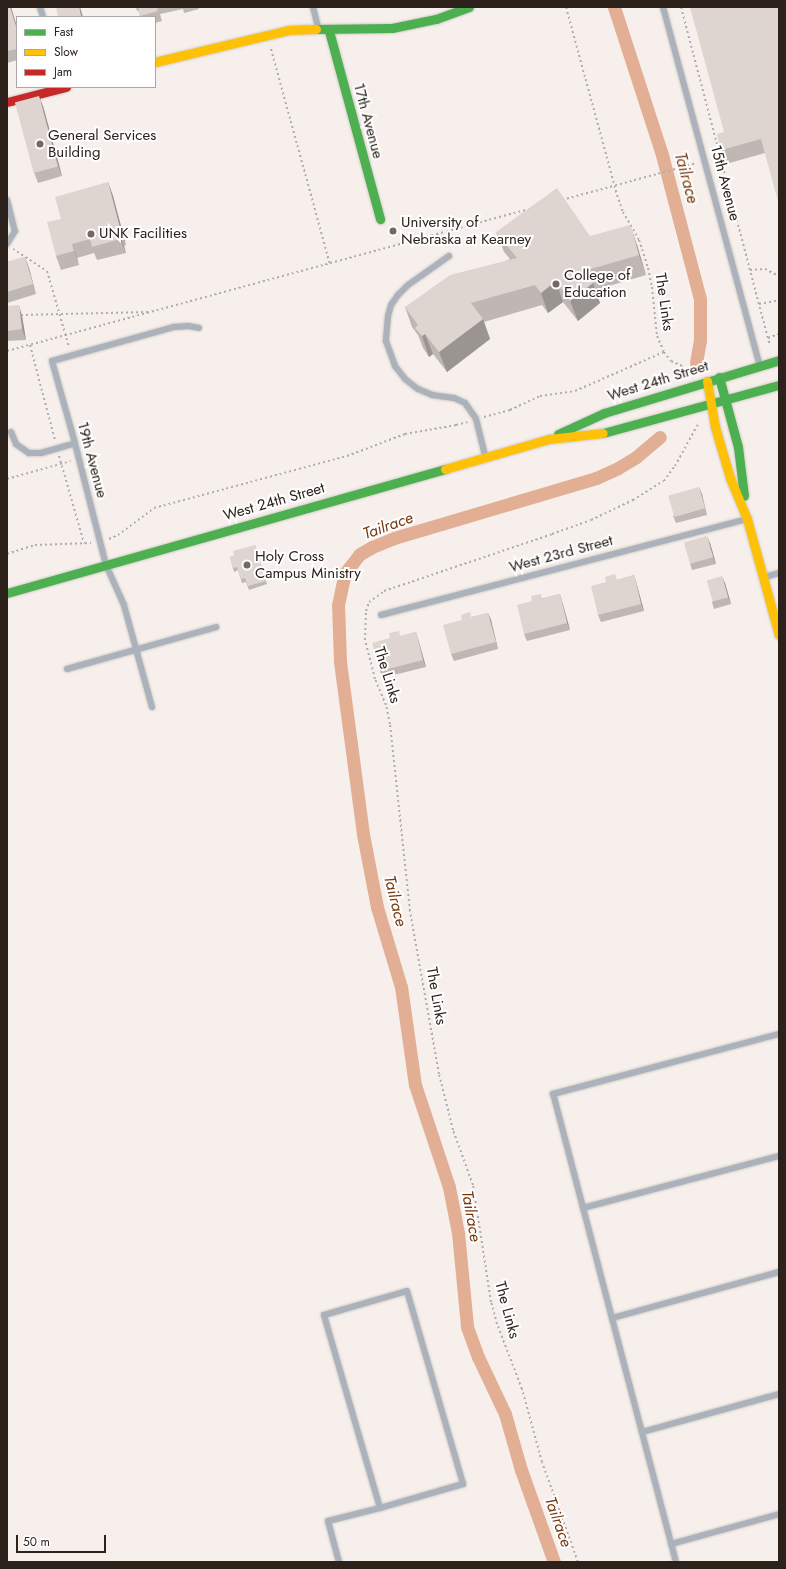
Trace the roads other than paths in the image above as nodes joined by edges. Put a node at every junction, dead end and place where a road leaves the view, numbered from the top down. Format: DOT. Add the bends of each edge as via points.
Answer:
graph roads {
  1 [pos="313,7"];
  2 [pos="469,7"];
  3 [pos="663,7"];
  4 [pos="319,30"];
  5 [pos="329,30"];
  6 [pos="156,62"];
  7 [pos="60,88"];
  8 [pos="7,102"];
  9 [pos="7,200"];
  10 [pos="380,219"];
  11 [pos="7,244"];
  12 [pos="449,256"];
  13 [pos="198,328"];
  14 [pos="779,360"];
  15 [pos="760,365"];
  16 [pos="719,377"];
  17 [pos="706,381"];
  18 [pos="779,385"];
  19 [pos="725,401"];
  20 [pos="711,405"];
  21 [pos="11,432"];
  22 [pos="549,439"];
  23 [pos="75,444"];
  24 [pos="486,456"];
  25 [pos="747,519"];
  26 [pos="106,565"];
  27 [pos="779,573"];
  28 [pos="763,577"];
  29 [pos="7,593"];
  30 [pos="381,615"];
  31 [pos="216,627"];
  32 [pos="779,635"];
  33 [pos="136,649"];
  34 [pos="67,669"];
  35 [pos="152,706"];
  36 [pos="779,1034"];
  37 [pos="779,1156"];
  38 [pos="583,1208"];
  39 [pos="779,1272"];
  40 [pos="612,1318"];
  41 [pos="779,1394"];
  42 [pos="642,1432"];
  43 [pos="380,1508"];
  44 [pos="779,1514"];
  45 [pos="671,1544"];
  46 [pos="340,1562"];
  47 [pos="676,1562"];
  1 -- 4 [label="lane"];
  2 -- 5 [label="main road" via="436,19 392,28"];
  3 -- 15 [label="lane, 15th Avenue"];
  4 -- 5 [label="main road"];
  4 -- 6 [label="main road" via="288,30"];
  5 -- 10 [label="main road, 17th Avenue"];
  7 -- 8 [label="main road"];
  9 -- 11 [label="lane" via="15,231"];
  12 -- 24 [label="lane" via="398,294 388,316 386,341 395,366 405,379 432,395 454,398 465,403 476,419"];
  13 -- 23 [label="lane, 19th Avenue" via="174,327 52,361"];
  14 -- 15 [label="main road, West 24th Street"];
  15 -- 16 [label="main road, West 24th Street"];
  16 -- 17 [label="main road, West 24th Street"];
  16 -- 19 [label="main road"];
  17 -- 20 [label="main road"];
  17 -- 22 [label="main road, West 24th Street" via="604,413"];
  18 -- 19 [label="main road, West 24th Street"];
  19 -- 20 [label="main road, West 24th Street"];
  19 -- 25 [label="main road" via="738,448"];
  20 -- 22 [label="main road, West 24th Street" via="608,432"];
  20 -- 25 [label="main road" via="726,466"];
  21 -- 23 [label="lane" via="16,444 29,453 41,453"];
  22 -- 24 [label="main road, West 24th Street"];
  23 -- 26 [label="lane, 19th Avenue"];
  24 -- 26 [label="main road, West 24th Street"];
  25 -- 28 [label="main road"];
  25 -- 30 [label="lane, West 23rd Street"];
  26 -- 29 [label="main road, West 24th Street"];
  26 -- 33 [label="lane, 19th Avenue" via="121,597"];
  27 -- 28 [label="lane"];
  28 -- 32 [label="main road"];
  31 -- 33 [label="lane"];
  33 -- 34 [label="lane"];
  33 -- 35 [label="lane, 19th Avenue"];
  36 -- 38 [label="lane" via="553,1094"];
  37 -- 38 [label="lane"];
  38 -- 40 [label="lane"];
  39 -- 40 [label="lane"];
  40 -- 42 [label="lane"];
  41 -- 42 [label="lane"];
  42 -- 45 [label="lane"];
  43 -- 43 [label="lane" via="324,1315 407,1291 463,1484"];
  43 -- 46 [label="lane" via="328,1521"];
  44 -- 45 [label="lane"];
  45 -- 47 [label="lane"];
}
